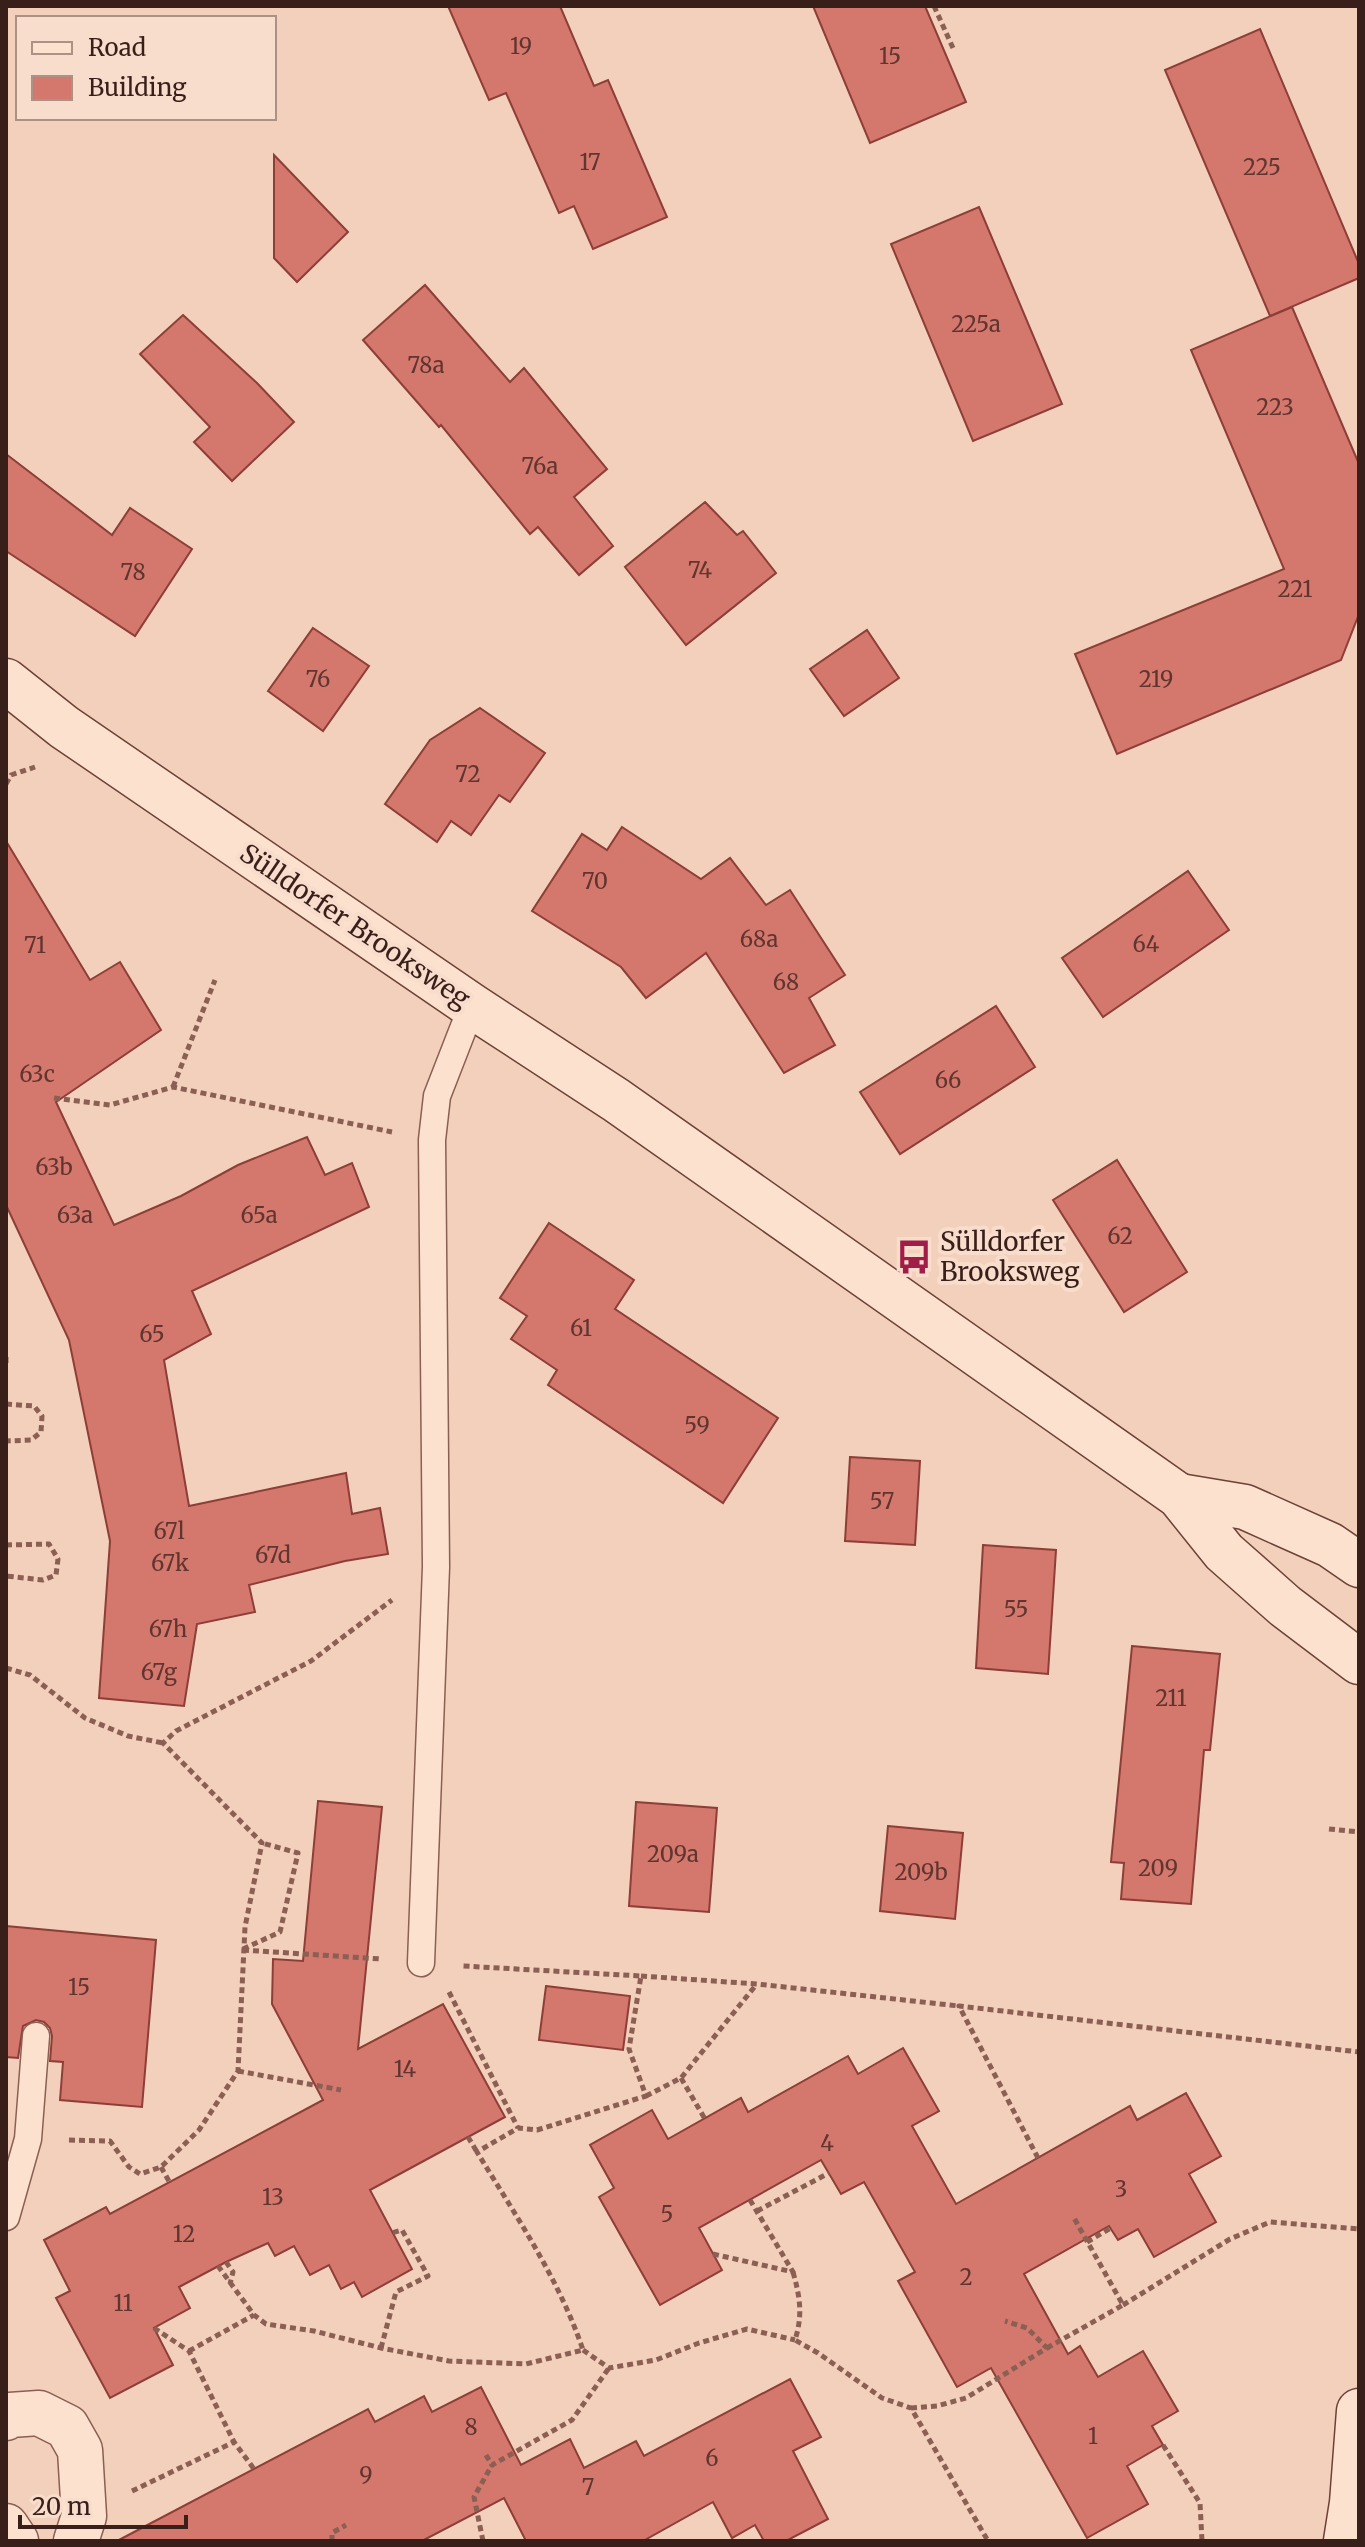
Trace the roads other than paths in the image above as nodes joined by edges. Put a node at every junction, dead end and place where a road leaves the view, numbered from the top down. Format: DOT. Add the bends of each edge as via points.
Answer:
graph roads {
  1 [pos="6,681"];
  2 [pos="472,1006"];
  3 [pos="1179,1496"];
  4 [pos="1359,1565"];
  5 [pos="1359,1662"];
  6 [pos="421,1963"];
  7 [pos="36,2036"];
  8 [pos="6,2217"];
  9 [pos="7,2411"];
  10 [pos="1359,2411"];
  11 [pos="6,2526"];
  12 [pos="80,2528"];
  13 [pos="16,2541"];
  14 [pos="1346,2541"];
  1 -- 2 [label="street, Sülldorfer Brooksweg" via="64,727"];
  2 -- 3 [label="street, Sülldorfer Brooksweg" via="616,1100"];
  2 -- 6 [label="lane" via="437,1096 432,1140 436,1567"];
  3 -- 4 [label="street, Sülldorfer Brooksweg" via="1245,1507 1330,1545"];
  3 -- 5 [label="street, Sülldorfer Brooksweg" via="1224,1552"];
  7 -- 8 [label="lane" via="28,2139"];
  9 -- 12 [label="street" via="39,2413 67,2427 80,2450"];
  10 -- 14 [label="street"];
  11 -- 13 [label="street"];
}
